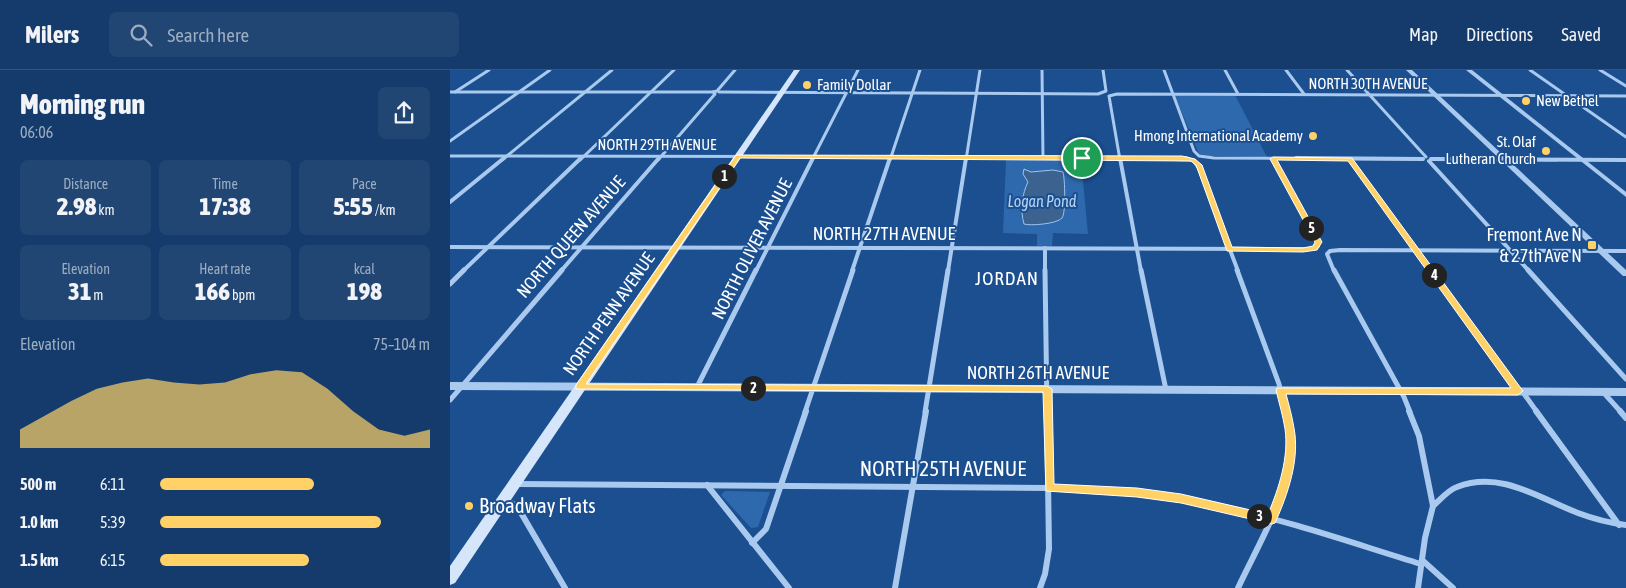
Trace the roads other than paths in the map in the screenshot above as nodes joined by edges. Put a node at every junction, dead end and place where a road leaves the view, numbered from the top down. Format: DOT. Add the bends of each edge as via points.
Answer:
graph roads {
  1 [pos="489,70"];
  2 [pos="550,70"];
  3 [pos="612,70"];
  4 [pos="674,70"];
  5 [pos="735,70"];
  6 [pos="797,70"];
  7 [pos="858,70"];
  8 [pos="920,70"];
  9 [pos="980,70"];
  10 [pos="1042,70"];
  11 [pos="1103,70"];
  12 [pos="1164,70"];
  13 [pos="1225,70"];
  14 [pos="1286,70"];
  15 [pos="1347,70"];
  16 [pos="1409,70"];
  17 [pos="1469,70"];
  18 [pos="1530,70"];
  19 [pos="1600,70"];
  20 [pos="1626,86"];
  21 [pos="519,92"];
  22 [pos="584,92"];
  23 [pos="650,92"];
  24 [pos="716,92"];
  25 [pos="782,92"];
  26 [pos="451,93"];
  27 [pos="846,93"];
  28 [pos="912,93"];
  29 [pos="977,93"];
  30 [pos="1042,93"];
  31 [pos="1172,94"];
  32 [pos="1238,94"];
  33 [pos="1304,94"];
  34 [pos="1370,95"];
  35 [pos="1436,96"];
  36 [pos="1502,96"];
  37 [pos="1567,96"];
  38 [pos="1626,96"];
  39 [pos="1626,137"];
  40 [pos="450,142"];
  41 [pos="450,156"];
  42 [pos="506,156"];
  43 [pos="583,156"];
  44 [pos="661,156"];
  45 [pos="738,156"];
  46 [pos="814,157"];
  47 [pos="890,157"];
  48 [pos="967,157"];
  49 [pos="1043,158"];
  50 [pos="1119,158"];
  51 [pos="1273,159"];
  52 [pos="1350,159"];
  53 [pos="1427,159"];
  54 [pos="1503,159"];
  55 [pos="1582,160"];
  56 [pos="1626,160"];
  57 [pos="1626,195"];
  58 [pos="450,202"];
  59 [pos="450,247"];
  60 [pos="489,247"];
  61 [pos="582,247"];
  62 [pos="676,247"];
  63 [pos="768,248"];
  64 [pos="859,248"];
  65 [pos="952,248"];
  66 [pos="1045,248"];
  67 [pos="1136,249"];
  68 [pos="1230,249"];
  69 [pos="1416,250"];
  70 [pos="1509,250"];
  71 [pos="1601,251"];
  72 [pos="1626,251"];
  73 [pos="1626,274"];
  74 [pos="450,284"];
  75 [pos="1626,379"];
  76 [pos="450,386"];
  77 [pos="462,386"];
  78 [pos="580,387"];
  79 [pos="697,388"];
  80 [pos="814,388"];
  81 [pos="930,388"];
  82 [pos="1047,389"];
  83 [pos="1166,390"];
  84 [pos="1281,390"];
  85 [pos="1400,391"];
  86 [pos="1520,391"];
  87 [pos="1603,392"];
  88 [pos="1626,392"];
  89 [pos="450,400"];
  90 [pos="1626,418"];
  91 [pos="515,483"];
  92 [pos="707,485"];
  93 [pos="781,486"];
  94 [pos="912,487"];
  95 [pos="1050,488"];
  96 [pos="504,500"];
  97 [pos="1433,506"];
  98 [pos="1272,519"];
  99 [pos="1623,525"];
  100 [pos="752,543"];
  101 [pos="1422,562"];
  102 [pos="450,578"];
  103 [pos="565,588"];
  104 [pos="789,588"];
  105 [pos="894,588"];
  106 [pos="1040,588"];
  107 [pos="1238,588"];
  108 [pos="1418,588"];
  109 [pos="1453,588"];
  1 -- 26 [label="street"];
  2 -- 21 [label="street"];
  3 -- 22 [label="street"];
  4 -- 23 [label="street"];
  5 -- 24 [label="street, NORTH QUEEN AVENUE"];
  6 -- 25 [label="main road, NORTH PENN AVENUE"];
  7 -- 27 [label="street, NORTH OLIVER AVENUE"];
  8 -- 28 [label="street"];
  9 -- 29 [label="street"];
  10 -- 30 [label="street"];
  11 -- 30 [label="street" via="1104,92"];
  12 -- 31 [label="street"];
  13 -- 32 [label="street"];
  14 -- 33 [label="street"];
  15 -- 34 [label="street"];
  16 -- 35 [label="street"];
  17 -- 36 [label="street"];
  18 -- 37 [label="street"];
  19 -- 20 [label="street"];
  21 -- 22 [label="street"];
  21 -- 26 [label="street"];
  21 -- 40 [label="street"];
  22 -- 23 [label="street"];
  22 -- 42 [label="street"];
  23 -- 24 [label="street"];
  23 -- 43 [label="street"];
  24 -- 25 [label="street"];
  24 -- 44 [label="street, NORTH QUEEN AVENUE"];
  25 -- 27 [label="street"];
  25 -- 45 [label="main road, NORTH PENN AVENUE"];
  27 -- 28 [label="street"];
  27 -- 46 [label="street, NORTH OLIVER AVENUE"];
  28 -- 29 [label="street"];
  28 -- 47 [label="street"];
  29 -- 30 [label="street"];
  29 -- 48 [label="street"];
  30 -- 49 [label="street"];
  31 -- 32 [label="street, NORTH 30TH AVENUE"];
  31 -- 50 [label="street, NORTH 30TH AVENUE" via="1110,95"];
  31 -- 51 [label="street" via="1194,151 1200,156"];
  32 -- 33 [label="street, NORTH 30TH AVENUE"];
  33 -- 34 [label="street, NORTH 30TH AVENUE"];
  34 -- 35 [label="street, NORTH 30TH AVENUE"];
  34 -- 53 [label="street"];
  35 -- 36 [label="street, NORTH 30TH AVENUE"];
  35 -- 54 [label="street"];
  36 -- 37 [label="street, NORTH 30TH AVENUE"];
  36 -- 55 [label="street"];
  37 -- 38 [label="street, NORTH 30TH AVENUE"];
  37 -- 39 [label="street"];
  41 -- 42 [label="street, NORTH 29TH AVENUE"];
  42 -- 43 [label="street, NORTH 29TH AVENUE"];
  42 -- 58 [label="street"];
  43 -- 44 [label="street, NORTH 29TH AVENUE"];
  43 -- 60 [label="street"];
  44 -- 45 [label="street, NORTH 29TH AVENUE"];
  44 -- 61 [label="street, NORTH QUEEN AVENUE"];
  45 -- 46 [label="street, NORTH 29TH AVENUE"];
  45 -- 62 [label="main road, NORTH PENN AVENUE"];
  46 -- 47 [label="street, NORTH 29TH AVENUE"];
  46 -- 63 [label="street, NORTH OLIVER AVENUE"];
  47 -- 48 [label="street, NORTH 29TH AVENUE"];
  47 -- 64 [label="street"];
  48 -- 49 [label="street, NORTH 29TH AVENUE"];
  48 -- 65 [label="street"];
  49 -- 50 [label="street, NORTH 29TH AVENUE"];
  50 -- 67 [label="street"];
  50 -- 68 [label="street, NORTH 29TH AVENUE" via="1193,160 1199,165"];
  51 -- 52 [label="street"];
  51 -- 68 [label="street, NORTH 27TH AVENUE" via="1318,240 1317,247 1303,250"];
  52 -- 53 [label="street"];
  52 -- 69 [label="street"];
  53 -- 54 [label="street"];
  53 -- 70 [label="street"];
  54 -- 55 [label="street"];
  54 -- 71 [label="street"];
  55 -- 56 [label="street"];
  55 -- 57 [label="street"];
  59 -- 60 [label="street, NORTH 27TH AVENUE"];
  60 -- 61 [label="street, NORTH 27TH AVENUE"];
  60 -- 74 [label="street"];
  61 -- 62 [label="street, NORTH 27TH AVENUE"];
  61 -- 77 [label="street, NORTH QUEEN AVENUE"];
  62 -- 63 [label="street, NORTH 27TH AVENUE"];
  62 -- 78 [label="main road, NORTH PENN AVENUE"];
  63 -- 64 [label="street, NORTH 27TH AVENUE"];
  63 -- 79 [label="street, NORTH OLIVER AVENUE"];
  64 -- 65 [label="street, NORTH 27TH AVENUE"];
  64 -- 80 [label="street"];
  65 -- 66 [label="street, NORTH 27TH AVENUE"];
  65 -- 81 [label="street"];
  66 -- 67 [label="street, NORTH 27TH AVENUE"];
  66 -- 82 [label="street"];
  67 -- 68 [label="street, NORTH 27TH AVENUE"];
  67 -- 83 [label="street"];
  68 -- 84 [label="street"];
  69 -- 70 [label="street"];
  69 -- 85 [label="street" via="1340,250 1326,255"];
  69 -- 86 [label="street"];
  70 -- 71 [label="street"];
  70 -- 75 [label="street"];
  71 -- 72 [label="street"];
  71 -- 73 [label="street"];
  76 -- 77 [label="street, NORTH 26TH AVENUE"];
  77 -- 78 [label="street, NORTH 26TH AVENUE"];
  77 -- 89 [label="street, NORTH QUEEN AVENUE"];
  78 -- 79 [label="street, NORTH 26TH AVENUE"];
  78 -- 91 [label="main road, NORTH PENN AVENUE"];
  79 -- 80 [label="street, NORTH 26TH AVENUE"];
  80 -- 81 [label="street, NORTH 26TH AVENUE"];
  80 -- 93 [label="street"];
  81 -- 82 [label="street, NORTH 26TH AVENUE"];
  81 -- 94 [label="street"];
  82 -- 83 [label="street, NORTH 26TH AVENUE"];
  82 -- 95 [label="street"];
  83 -- 84 [label="street, NORTH 26TH AVENUE"];
  84 -- 85 [label="street, NORTH 26TH AVENUE"];
  84 -- 98 [label="street" via="1290,429 1290,452 1282,493"];
  85 -- 86 [label="street, NORTH 26TH AVENUE"];
  85 -- 97 [label="street" via="1420,436"];
  86 -- 87 [label="street, NORTH 26TH AVENUE"];
  86 -- 99 [label="street"];
  87 -- 88 [label="street, NORTH 26TH AVENUE"];
  87 -- 90 [label="street"];
  91 -- 92 [label="street, NORTH 25TH AVENUE"];
  91 -- 96 [label="main road, NORTH PENN AVENUE"];
  92 -- 93 [label="street, NORTH 25TH AVENUE"];
  92 -- 100 [label="street"];
  93 -- 94 [label="street, NORTH 25TH AVENUE"];
  93 -- 100 [label="street" via="766,529"];
  94 -- 95 [label="street, NORTH 25TH AVENUE"];
  94 -- 105 [label="street"];
  95 -- 98 [label="street, NORTH 25TH AVENUE" via="1181,499"];
  95 -- 106 [label="street" via="1050,549"];
  96 -- 102 [label="main road, NORTH PENN AVENUE"];
  96 -- 103 [label="street" via="517,506"];
  97 -- 99 [label="street" via="1450,490 1461,485 1490,482 1525,488 1584,515"];
  97 -- 101 [label="street"];
  98 -- 101 [label="street, NORTH 25TH AVENUE"];
  98 -- 107 [label="street"];
  100 -- 104 [label="street"];
  101 -- 108 [label="street"];
  101 -- 109 [label="street"];
}
